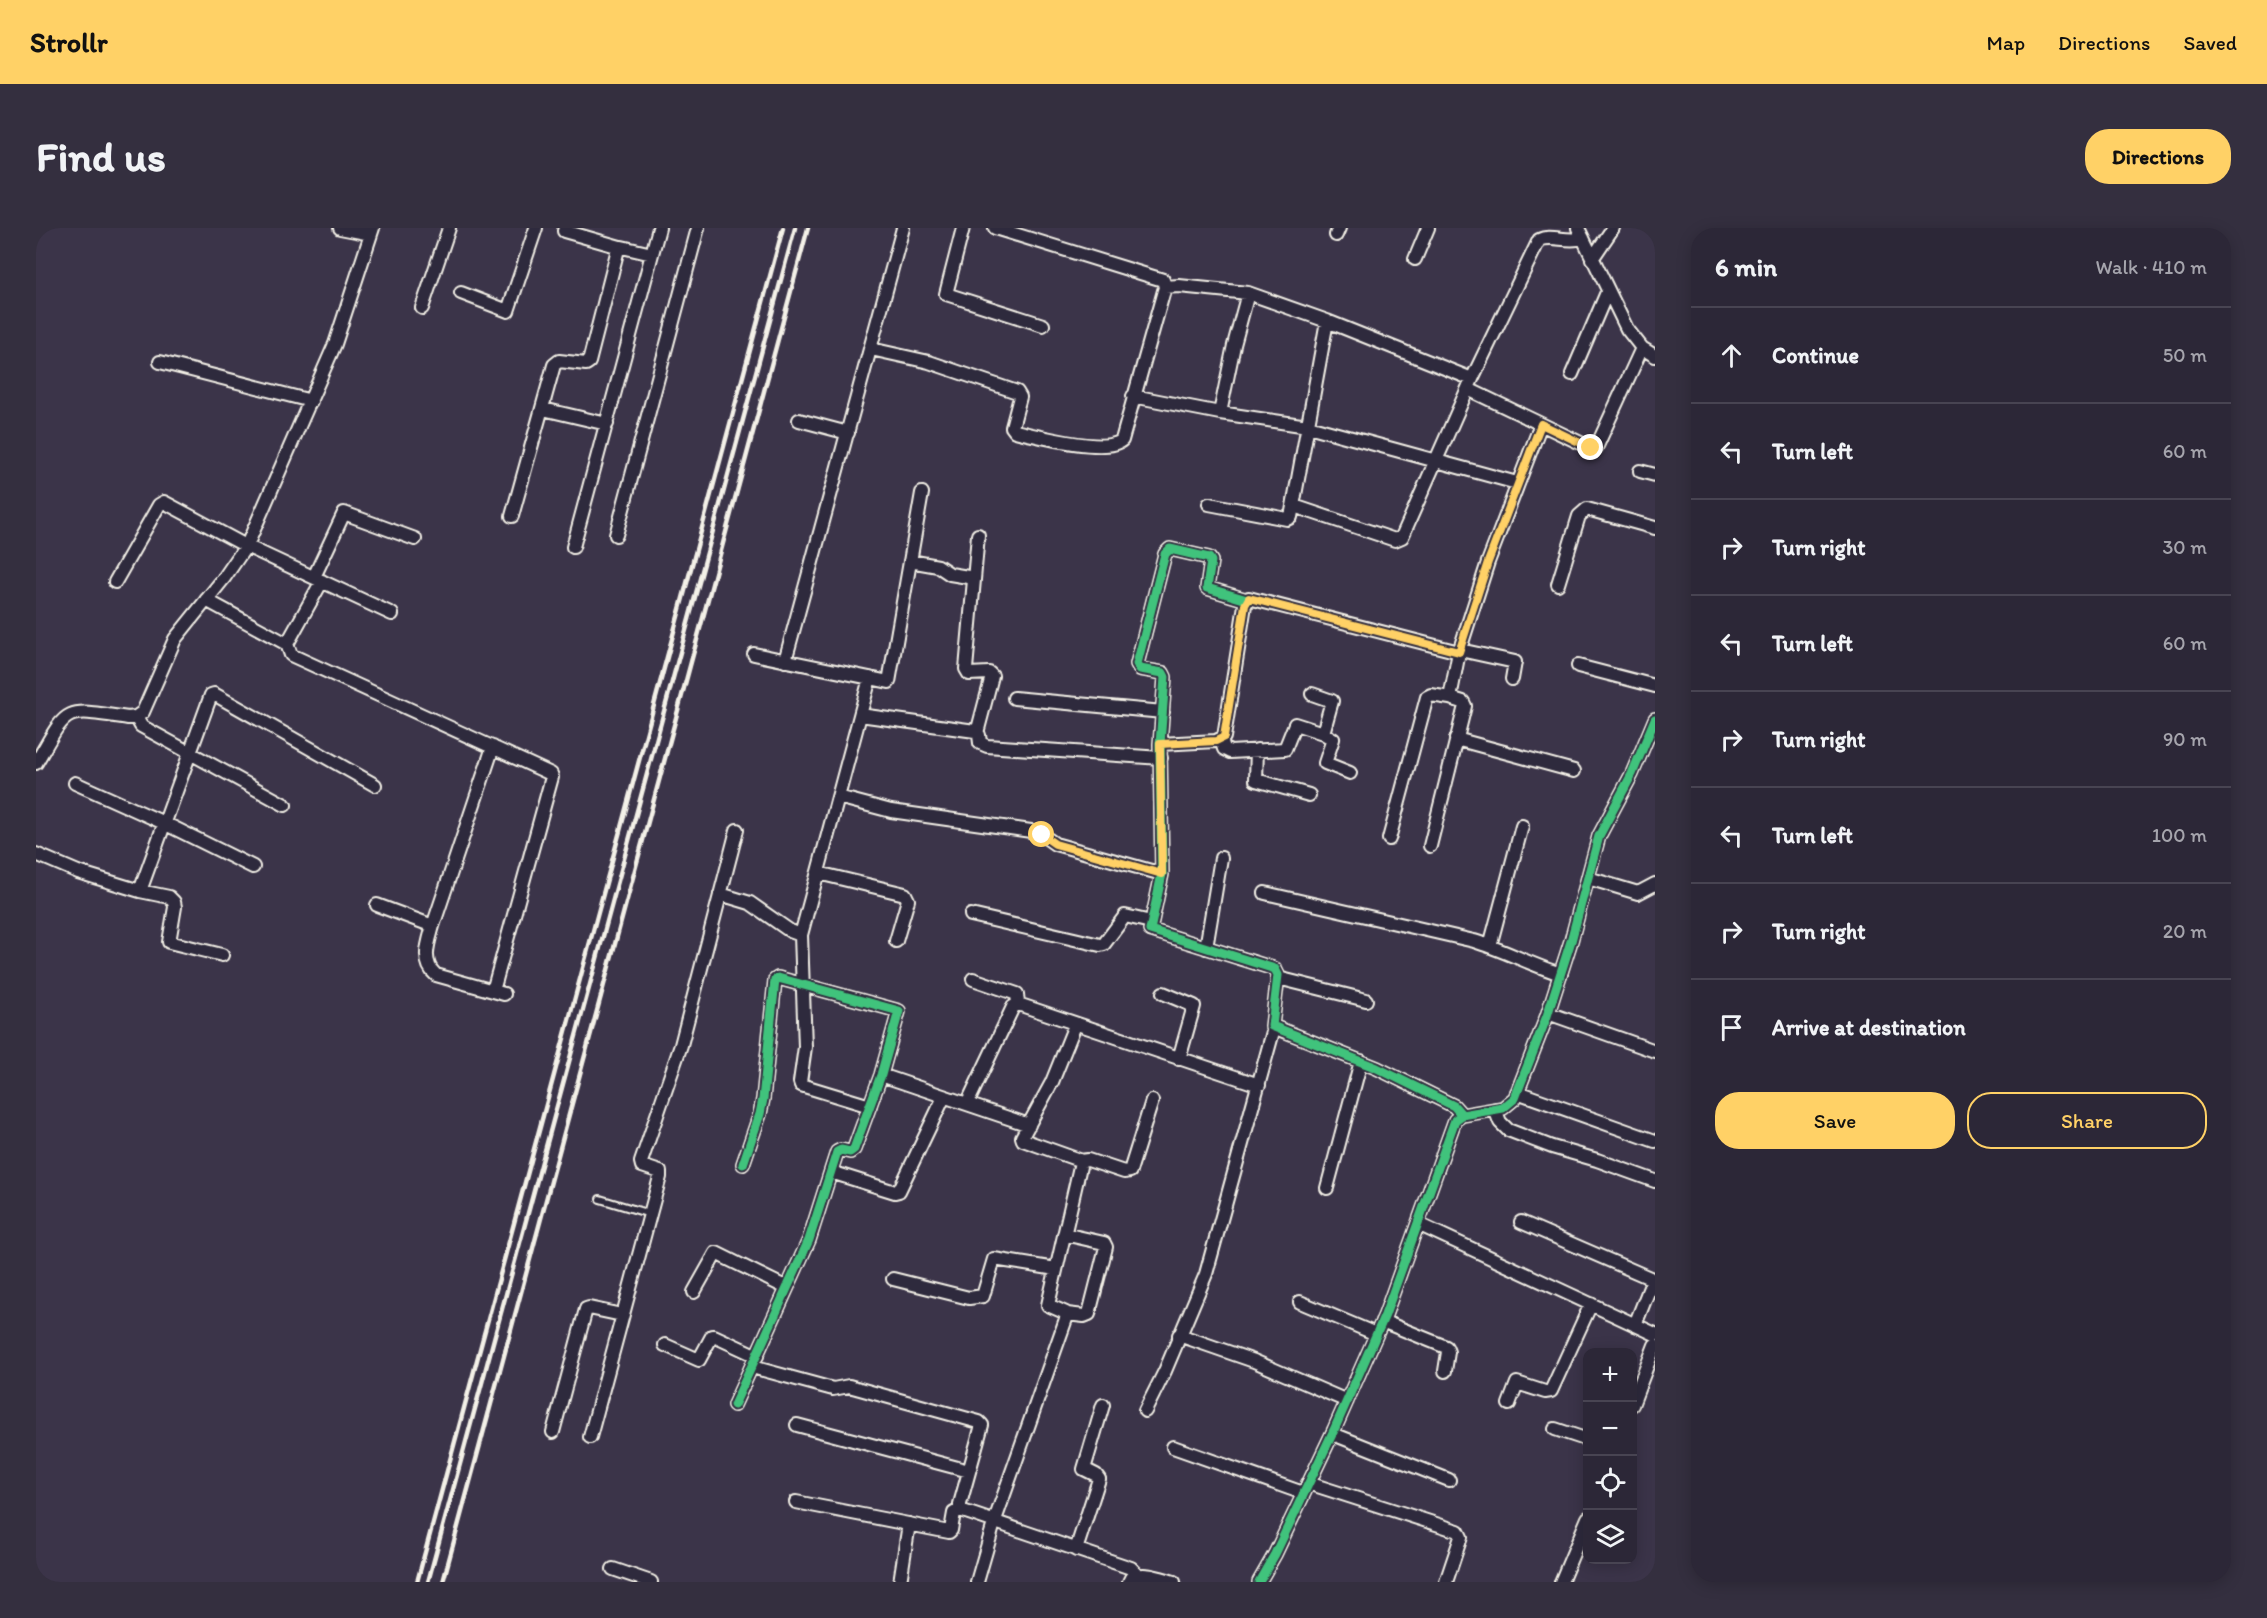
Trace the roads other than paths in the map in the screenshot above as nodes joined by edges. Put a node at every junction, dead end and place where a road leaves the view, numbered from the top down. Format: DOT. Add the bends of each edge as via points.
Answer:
graph roads {
  1 [pos="340,228"];
  2 [pos="449,228"];
  3 [pos="536,228"];
  4 [pos="659,228"];
  5 [pos="698,228"];
  6 [pos="903,228"];
  7 [pos="963,228"];
  8 [pos="995,228"];
  9 [pos="1428,228"];
  10 [pos="1613,228"];
  11 [pos="372,231"];
  12 [pos="564,231"];
  13 [pos="1580,233"];
  14 [pos="620,247"];
  15 [pos="652,254"];
  16 [pos="1415,259"];
  17 [pos="1592,259"];
  18 [pos="1165,287"];
  19 [pos="1608,290"];
  20 [pos="461,293"];
  21 [pos="1248,294"];
  22 [pos="422,309"];
  23 [pos="1327,321"];
  24 [pos="1043,325"];
  25 [pos="1642,348"];
  26 [pos="871,349"];
  27 [pos="1655,356"];
  28 [pos="160,362"];
  29 [pos="1572,374"];
  30 [pos="1470,384"];
  31 [pos="1133,396"];
  32 [pos="310,401"];
  33 [pos="543,409"];
  34 [pos="1220,413"];
  35 [pos="799,420"];
  36 [pos="607,424"];
  37 [pos="1541,424"];
  38 [pos="1308,426"];
  39 [pos="848,432"];
  40 [pos="1436,460"];
  41 [pos="1640,471"];
  42 [pos="1655,475"];
  43 [pos="1517,483"];
  44 [pos="922,493"];
  45 [pos="1209,504"];
  46 [pos="1294,506"];
  47 [pos="513,516"];
  48 [pos="1655,528"];
  49 [pos="616,535"];
  50 [pos="978,535"];
  51 [pos="414,539"];
  52 [pos="246,546"];
  53 [pos="573,547"];
  54 [pos="910,561"];
  55 [pos="318,579"];
  56 [pos="974,579"];
  57 [pos="115,582"];
  58 [pos="1558,584"];
  59 [pos="206,600"];
  60 [pos="1247,600"];
  61 [pos="392,614"];
  62 [pos="287,644"];
  63 [pos="1460,651"];
  64 [pos="754,654"];
  65 [pos="785,661"];
  66 [pos="1578,666"];
  67 [pos="870,678"];
  68 [pos="1512,679"];
  69 [pos="1655,686"];
  70 [pos="1312,694"];
  71 [pos="1014,698"];
  72 [pos="1450,698"];
  73 [pos="1163,712"];
  74 [pos="861,715"];
  75 [pos="136,717"];
  76 [pos="1655,719"];
  77 [pos="977,733"];
  78 [pos="1323,733"];
  79 [pos="1221,739"];
  80 [pos="1456,740"];
  81 [pos="1160,744"];
  82 [pos="493,747"];
  83 [pos="1257,750"];
  84 [pos="190,752"];
  85 [pos="1161,758"];
  86 [pos="36,763"];
  87 [pos="1574,771"];
  88 [pos="1350,773"];
  89 [pos="75,783"];
  90 [pos="375,785"];
  91 [pos="1309,795"];
  92 [pos="838,797"];
  93 [pos="285,805"];
  94 [pos="164,823"];
  95 [pos="1522,826"];
  96 [pos="737,830"];
  97 [pos="1389,839"];
  98 [pos="1430,846"];
  99 [pos="36,854"];
  100 [pos="1221,858"];
  101 [pos="253,867"];
  102 [pos="818,873"];
  103 [pos="1162,874"];
  104 [pos="1588,878"];
  105 [pos="1655,884"];
  106 [pos="140,891"];
  107 [pos="1265,893"];
  108 [pos="720,894"];
  109 [pos="377,905"];
  110 [pos="971,915"];
  111 [pos="1151,922"];
  112 [pos="433,926"];
  113 [pos="801,935"];
  114 [pos="896,941"];
  115 [pos="1490,946"];
  116 [pos="1206,948"];
  117 [pos="222,956"];
  118 [pos="1561,974"];
  119 [pos="1278,978"];
  120 [pos="973,979"];
  121 [pos="803,984"];
  122 [pos="1163,993"];
  123 [pos="1366,1000"];
  124 [pos="1018,1004"];
  125 [pos="1548,1013"];
  126 [pos="1075,1025"];
  127 [pos="1274,1028"];
  128 [pos="1655,1051"];
  129 [pos="1179,1059"];
  130 [pos="1361,1061"];
  131 [pos="881,1075"];
  132 [pos="1258,1085"];
  133 [pos="1518,1092"];
  134 [pos="944,1096"];
  135 [pos="1152,1101"];
  136 [pos="967,1104"];
  137 [pos="870,1106"];
  138 [pos="1495,1109"];
  139 [pos="1462,1115"];
  140 [pos="1029,1125"];
  141 [pos="1655,1141"];
  142 [pos="1080,1161"];
  143 [pos="743,1164"];
  144 [pos="831,1172"];
  145 [pos="1655,1181"];
  146 [pos="1327,1188"];
  147 [pos="600,1199"];
  148 [pos="650,1214"];
  149 [pos="1521,1222"];
  150 [pos="1418,1224"];
  151 [pos="1064,1234"];
  152 [pos="1056,1269"];
  153 [pos="893,1279"];
  154 [pos="788,1288"];
  155 [pos="694,1292"];
  156 [pos="1300,1302"];
  157 [pos="1591,1304"];
  158 [pos="1067,1314"];
  159 [pos="622,1315"];
  160 [pos="1382,1321"];
  161 [pos="1635,1325"];
  162 [pos="1376,1334"];
  163 [pos="1655,1334"];
  164 [pos="1179,1335"];
  165 [pos="664,1345"];
  166 [pos="1654,1348"];
  167 [pos="755,1361"];
  168 [pos="1445,1371"];
  169 [pos="1347,1401"];
  170 [pos="1633,1402"];
  171 [pos="1509,1404"];
  172 [pos="734,1405"];
  173 [pos="1103,1405"];
  174 [pos="1145,1412"];
  175 [pos="797,1425"];
  176 [pos="1555,1429"];
  177 [pos="553,1432"];
  178 [pos="1333,1434"];
  179 [pos="590,1437"];
  180 [pos="1583,1439"];
  181 [pos="1173,1447"];
  182 [pos="969,1472"];
  183 [pos="1449,1480"];
  184 [pos="1305,1488"];
  185 [pos="796,1502"];
  186 [pos="960,1510"];
  187 [pos="994,1523"];
  188 [pos="909,1524"];
  189 [pos="1583,1528"];
  190 [pos="1076,1550"];
  191 [pos="613,1569"];
  192 [pos="1133,1578"];
  193 [pos="651,1582"];
  194 [pos="900,1582"];
  195 [pos="977,1582"];
  196 [pos="1174,1582"];
  197 [pos="1259,1582"];
  198 [pos="1446,1582"];
  199 [pos="1561,1582"];
  1 -- 11 [label="street"];
  2 -- 22 [label="street"];
  3 -- 20 [label="street" via="508,311"];
  4 -- 15 [label="street"];
  5 -- 49 [label="street"];
  6 -- 26 [label="street"];
  7 -- 24 [label="street" via="948,295"];
  8 -- 18 [label="street" via="1160,278"];
  9 -- 16 [label="street"];
  10 -- 17 [label="street"];
  11 -- 32 [label="street" via="336,344"];
  12 -- 14 [label="street"];
  13 -- 17 [label="street"];
  13 -- 30 [label="street" via="1569,241 1539,240"];
  14 -- 15 [label="street"];
  14 -- 33 [label="street" via="615,252 589,362 556,363"];
  15 -- 36 [label="street"];
  17 -- 19 [label="street"];
  18 -- 21 [label="street"];
  18 -- 31 [label="street"];
  19 -- 25 [label="street" via="1627,329"];
  19 -- 29 [label="street"];
  21 -- 23 [label="street"];
  21 -- 34 [label="street"];
  23 -- 30 [label="street"];
  23 -- 38 [label="street"];
  25 -- 27 [label="street"];
  25 -- 37 [label="street" via="1596,448"];
  26 -- 31 [label="street" via="929,362 1017,392 1020,397 1014,430 1059,441 1108,446 1119,443"];
  26 -- 39 [label="street"];
  28 -- 32 [label="street"];
  30 -- 37 [label="street"];
  30 -- 40 [label="street"];
  31 -- 34 [label="street"];
  32 -- 52 [label="street"];
  33 -- 36 [label="street"];
  33 -- 47 [label="street"];
  34 -- 38 [label="street"];
  35 -- 39 [label="street"];
  36 -- 53 [label="street"];
  37 -- 43 [label="street"];
  38 -- 40 [label="street"];
  38 -- 46 [label="street"];
  39 -- 65 [label="street"];
  40 -- 43 [label="street"];
  40 -- 46 [label="street" via="1399,539"];
  41 -- 42 [label="street"];
  43 -- 63 [label="street"];
  44 -- 54 [label="street"];
  45 -- 46 [label="street" via="1287,519"];
  48 -- 58 [label="street" via="1583,510"];
  50 -- 56 [label="street"];
  51 -- 55 [label="street" via="344,513"];
  52 -- 55 [label="street"];
  52 -- 57 [label="street" via="164,502"];
  52 -- 59 [label="street"];
  54 -- 56 [label="street"];
  54 -- 67 [label="street" via="890,680"];
  55 -- 61 [label="street"];
  55 -- 62 [label="street"];
  56 -- 77 [label="street" via="966,669 969,674 992,676"];
  59 -- 62 [label="street"];
  59 -- 75 [label="street" via="176,639 143,712"];
  60 -- 63 [label="street" via="1253,598"];
  60 -- 73 [label="street" via="1207,588 1209,558 1167,550 1137,664 1140,669 1165,675"];
  60 -- 79 [label="street" via="1226,733"];
  62 -- 82 [label="street" via="291,655"];
  63 -- 68 [label="street" via="1515,662"];
  63 -- 72 [label="street"];
  64 -- 65 [label="street"];
  65 -- 67 [label="street"];
  66 -- 69 [label="street"];
  67 -- 74 [label="street"];
  70 -- 78 [label="street" via="1332,702"];
  71 -- 73 [label="street"];
  72 -- 80 [label="street" via="1465,706"];
  72 -- 97 [label="street" via="1431,694 1427,697"];
  73 -- 81 [label="street"];
  74 -- 77 [label="street"];
  74 -- 92 [label="street"];
  75 -- 84 [label="street" via="141,726"];
  75 -- 86 [label="street" via="81,711 68,714"];
  76 -- 104 [label="street" via="1632,774 1601,829"];
  77 -- 85 [label="street" via="987,746"];
  78 -- 83 [label="street" via="1295,724 1286,748"];
  78 -- 88 [label="street" via="1333,739 1325,763"];
  79 -- 81 [label="street"];
  79 -- 83 [label="street" via="1226,751"];
  80 -- 87 [label="street"];
  80 -- 98 [label="street"];
  81 -- 85 [label="street"];
  82 -- 112 [label="street"];
  82 -- 112 [label="street" via="550,772 552,777 498,993 436,975 429,969 427,951"];
  83 -- 91 [label="street" via="1256,780"];
  84 -- 90 [label="street" via="209,696 214,694"];
  84 -- 93 [label="street"];
  84 -- 94 [label="street"];
  85 -- 103 [label="street"];
  89 -- 94 [label="street"];
  92 -- 102 [label="street"];
  92 -- 103 [label="street" via="912,814 1038,832 1055,844"];
  94 -- 101 [label="street"];
  94 -- 106 [label="street"];
  95 -- 115 [label="street"];
  96 -- 108 [label="street"];
  99 -- 106 [label="street"];
  100 -- 116 [label="street"];
  102 -- 113 [label="street"];
  102 -- 114 [label="street" via="905,894 908,900"];
  103 -- 111 [label="street"];
  104 -- 105 [label="street" via="1638,893"];
  104 -- 118 [label="street"];
  106 -- 117 [label="street" via="169,897 174,902 170,943"];
  107 -- 115 [label="street"];
  108 -- 113 [label="street" via="750,903"];
  108 -- 148 [label="street" via="681,1045 641,1162 661,1174"];
  109 -- 112 [label="street"];
  110 -- 111 [label="street" via="1100,945 1125,916"];
  111 -- 116 [label="street" via="1153,932"];
  113 -- 121 [label="street"];
  115 -- 118 [label="street"];
  116 -- 119 [label="street" via="1275,969"];
  118 -- 125 [label="street"];
  119 -- 123 [label="street"];
  119 -- 127 [label="street" via="1271,1023"];
  120 -- 124 [label="street" via="1017,994"];
  121 -- 131 [label="street" via="899,1011"];
  121 -- 137 [label="street" via="805,1047 800,1084"];
  121 -- 143 [label="street" via="778,978 774,982 763,1099"];
  122 -- 129 [label="street" via="1194,1006"];
  124 -- 126 [label="street"];
  124 -- 136 [label="street" via="1013,1007"];
  125 -- 128 [label="street"];
  125 -- 133 [label="street"];
  126 -- 129 [label="street"];
  126 -- 140 [label="street"];
  127 -- 130 [label="street"];
  127 -- 132 [label="street"];
  129 -- 132 [label="street"];
  130 -- 139 [label="street" via="1455,1106"];
  130 -- 146 [label="street"];
  131 -- 134 [label="street"];
  131 -- 137 [label="street"];
  132 -- 164 [label="street" via="1206,1274"];
  133 -- 138 [label="street" via="1511,1103"];
  133 -- 141 [label="street"];
  134 -- 136 [label="street"];
  134 -- 144 [label="street" via="899,1191"];
  135 -- 142 [label="street" via="1130,1172"];
  136 -- 140 [label="street"];
  137 -- 144 [label="street" via="854,1149 839,1151"];
  138 -- 139 [label="street"];
  138 -- 145 [label="street" via="1508,1130"];
  139 -- 150 [label="street" via="1455,1120"];
  140 -- 142 [label="street" via="1023,1140"];
  142 -- 151 [label="street"];
  144 -- 154 [label="street" via="809,1240"];
  147 -- 148 [label="lane"];
  148 -- 159 [label="street"];
  149 -- 161 [label="street" via="1650,1278 1652,1282"];
  150 -- 157 [label="street"];
  150 -- 160 [label="street"];
  151 -- 152 [label="street"];
  151 -- 158 [label="street" via="1104,1243 1106,1247 1089,1314"];
  152 -- 153 [label="street" via="994,1259 983,1296 978,1298"];
  152 -- 158 [label="street" via="1048,1306"];
  154 -- 155 [label="street" via="716,1253"];
  154 -- 167 [label="street"];
  156 -- 162 [label="street"];
  157 -- 161 [label="street"];
  157 -- 171 [label="street" via="1551,1391 1517,1383"];
  158 -- 187 [label="street"];
  159 -- 177 [label="street" via="586,1310"];
  159 -- 179 [label="street"];
  160 -- 162 [label="street"];
  160 -- 168 [label="street" via="1446,1347"];
  161 -- 163 [label="street"];
  162 -- 169 [label="street"];
  164 -- 169 [label="street" via="1254,1361"];
  164 -- 174 [label="street"];
  165 -- 167 [label="street" via="699,1360 714,1336"];
  166 -- 170 [label="street"];
  167 -- 172 [label="street"];
  167 -- 182 [label="street" via="833,1389 849,1386 979,1422 982,1425"];
  169 -- 178 [label="street"];
  173 -- 190 [label="street" via="1084,1469 1099,1479"];
  175 -- 182 [label="street"];
  176 -- 180 [label="street"];
  178 -- 183 [label="street"];
  178 -- 184 [label="street"];
  181 -- 184 [label="street"];
  182 -- 186 [label="street"];
  184 -- 197 [label="street"];
  184 -- 198 [label="street" via="1458,1531 1461,1537"];
  185 -- 188 [label="street"];
  186 -- 187 [label="street"];
  186 -- 188 [label="street" via="954,1513 949,1532"];
  187 -- 190 [label="street"];
  187 -- 195 [label="street"];
  188 -- 194 [label="street"];
  189 -- 199 [label="street"];
  190 -- 192 [label="street" via="1131,1568"];
  191 -- 193 [label="street"];
  192 -- 196 [label="street" via="1146,1575"];
}
